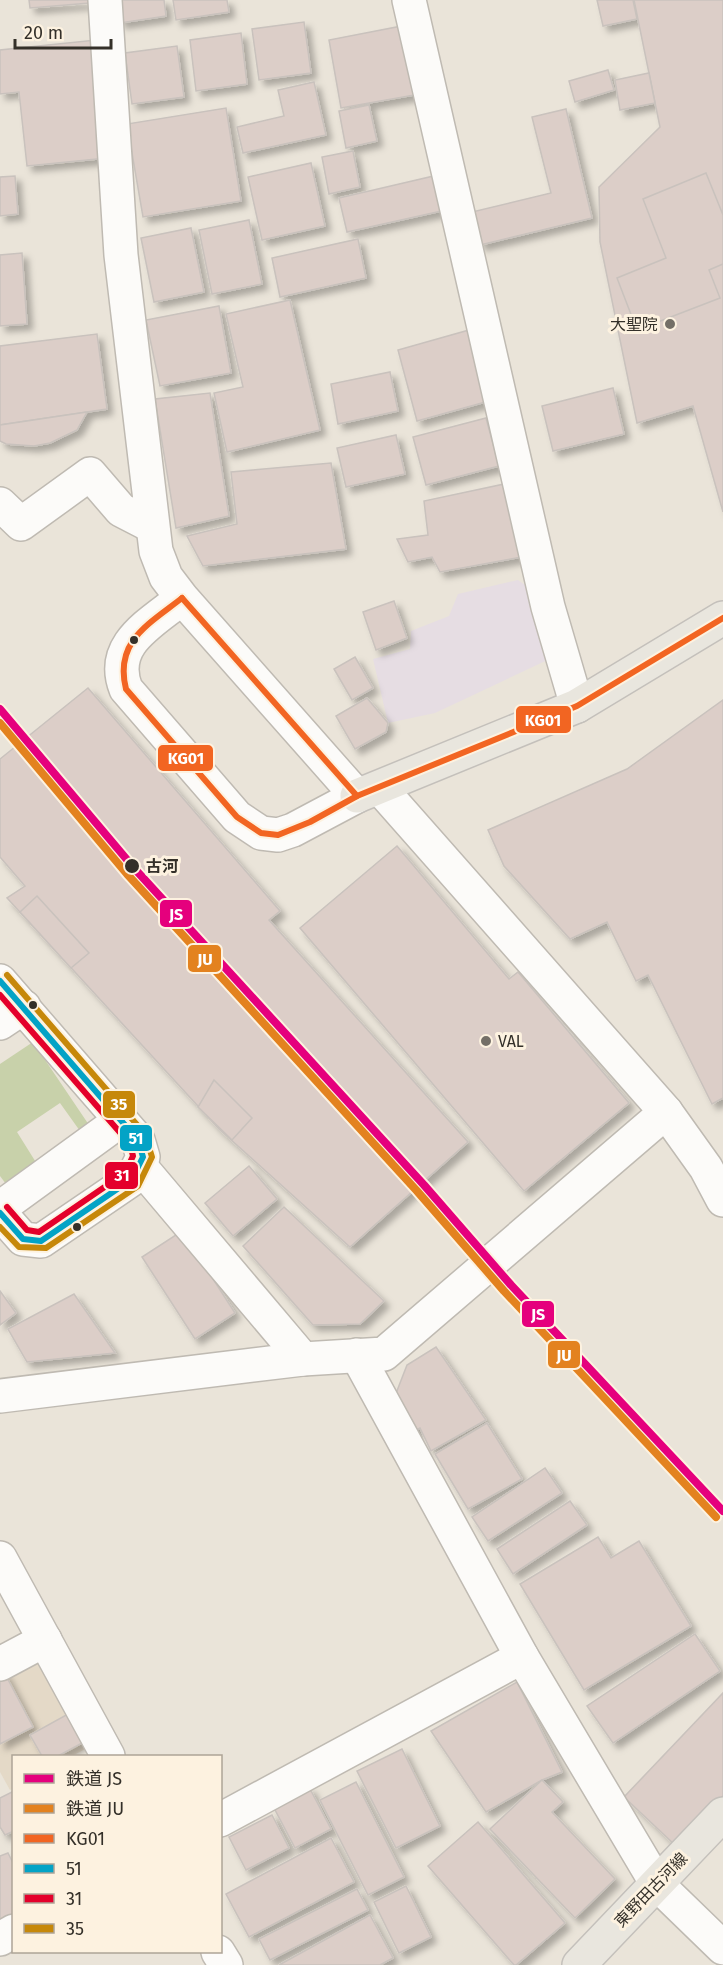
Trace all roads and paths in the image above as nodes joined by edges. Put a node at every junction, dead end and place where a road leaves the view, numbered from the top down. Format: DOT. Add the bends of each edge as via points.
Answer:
graph roads {
  1 [pos="105,0"];
  2 [pos="409,0"];
  3 [pos="0,504"];
  4 [pos="152,526"];
  5 [pos="182,598"];
  6 [pos="723,618"];
  7 [pos="577,706"];
  8 [pos="368,792"];
  9 [pos="0,981"];
  10 [pos="12,1015"];
  11 [pos="666,1112"];
  12 [pos="121,1120"];
  13 [pos="140,1166"];
  14 [pos="723,1200"];
  15 [pos="0,1208"];
  16 [pos="0,1213"];
  17 [pos="357,1355"];
  18 [pos="303,1359"];
  19 [pos="0,1396"];
  20 [pos="0,1558"];
  21 [pos="45,1640"];
  22 [pos="522,1657"];
  23 [pos="0,1664"];
  24 [pos="107,1755"];
  25 [pos="723,1814"];
  26 [pos="222,1819"];
  27 [pos="657,1884"];
  28 [pos="723,1948"];
  29 [pos="579,1965"];
  1 -- 4 [label="street" via="121,255"];
  2 -- 7 [label="street" via="548,607"];
  3 -- 4 [label="street" via="21,524 90,474 121,510"];
  4 -- 5 [label="street" via="166,577"];
  5 -- 8 [label="street"];
  5 -- 8 [label="street" via="130,642 123,651 120,674 131,694 237,817 261,833 278,835"];
  6 -- 7 [label="main road"];
  7 -- 8 [label="main road"];
  8 -- 11 [label="street"];
  9 -- 10 [label="street"];
  10 -- 12 [label="street"];
  11 -- 14 [label="street" via="706,1168"];
  11 -- 17 [label="street" via="384,1354"];
  12 -- 13 [label="street" via="142,1148"];
  12 -- 15 [label="street"];
  13 -- 16 [label="street" via="132,1179 41,1241 23,1239"];
  13 -- 18 [label="street"];
  17 -- 18 [label="street"];
  17 -- 22 [label="street"];
  18 -- 19 [label="street"];
  20 -- 21 [label="street"];
  21 -- 23 [label="street"];
  21 -- 24 [label="street"];
  22 -- 26 [label="street"];
  22 -- 27 [label="street"];
  25 -- 27 [label="main road, 東野田古河線"];
  27 -- 28 [label="street"];
  27 -- 29 [label="main road, 東野田古河線"];
}
